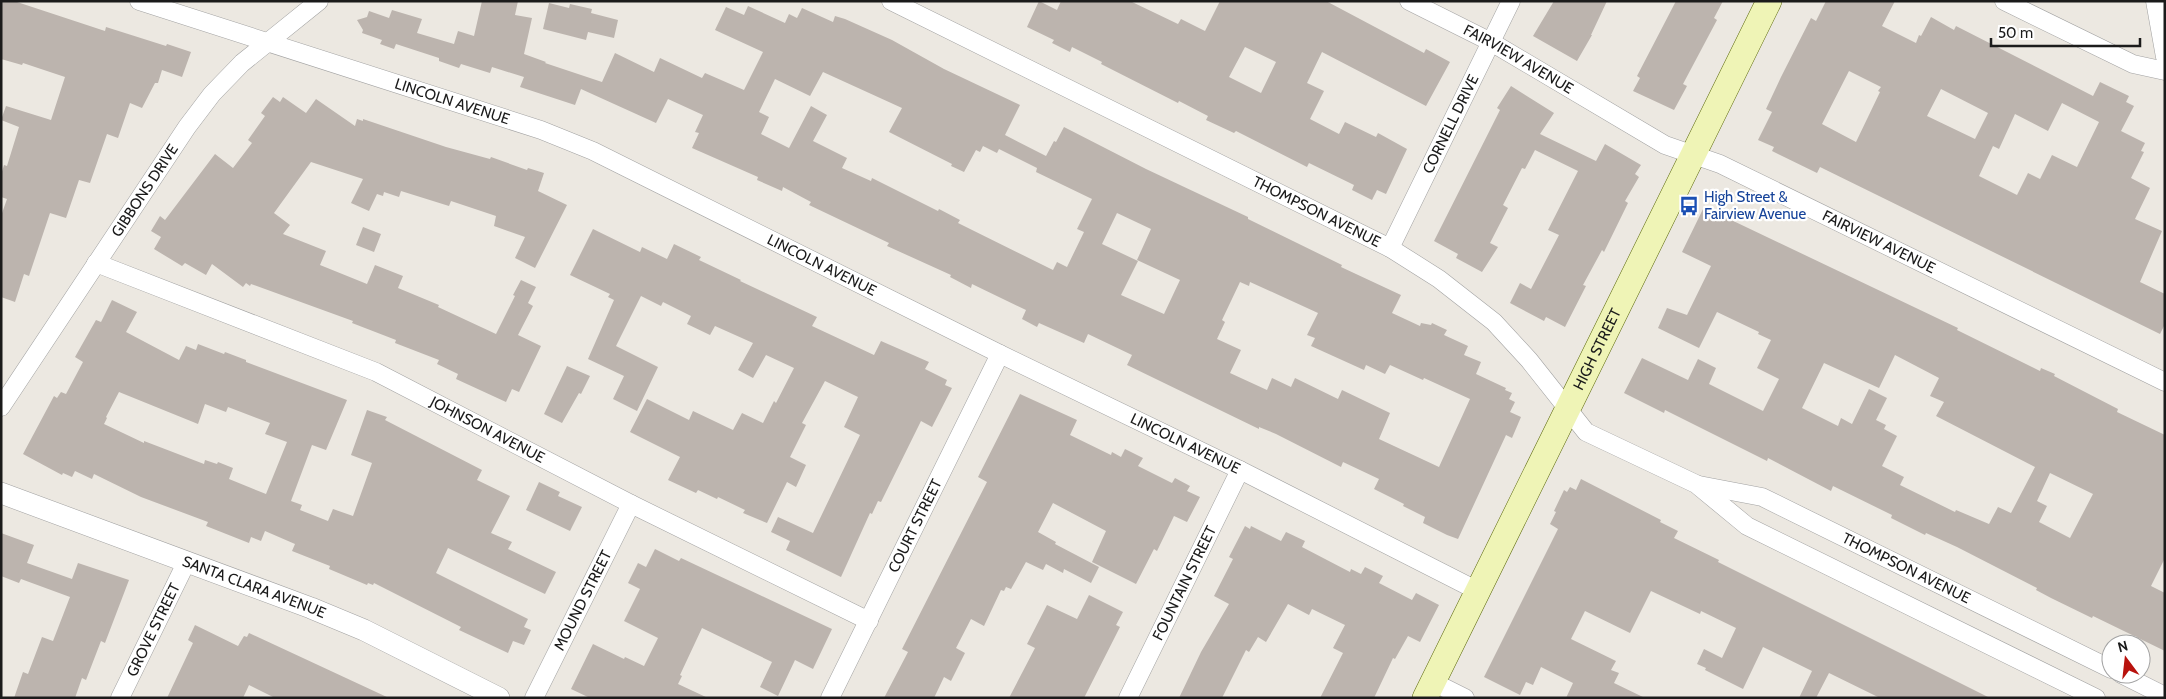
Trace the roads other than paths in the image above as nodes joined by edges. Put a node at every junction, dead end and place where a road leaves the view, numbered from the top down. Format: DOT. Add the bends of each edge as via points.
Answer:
graph roads {
  1 [pos="139,1"];
  2 [pos="319,1"];
  3 [pos="891,1"];
  4 [pos="1409,1"];
  5 [pos="1511,1"];
  6 [pos="1769,1"];
  7 [pos="2004,1"];
  8 [pos="2154,1"];
  9 [pos="268,42"];
  10 [pos="1491,42"];
  11 [pos="2165,57"];
  12 [pos="2165,72"];
  13 [pos="1693,155"];
  14 [pos="1390,248"];
  15 [pos="96,263"];
  16 [pos="1000,354"];
  17 [pos="2165,382"];
  18 [pos="1,407"];
  19 [pos="1567,410"];
  20 [pos="1240,470"];
  21 [pos="1696,484"];
  22 [pos="1,493"];
  23 [pos="631,504"];
  24 [pos="187,561"];
  25 [pos="1478,590"];
  26 [pos="869,621"];
  27 [pos="2101,664"];
  28 [pos="2141,684"];
  29 [pos="1429,690"];
  30 [pos="2165,696"];
  31 [pos="120,698"];
  32 [pos="499,698"];
  33 [pos="534,698"];
  34 [pos="830,698"];
  35 [pos="1128,698"];
  36 [pos="1465,698"];
  37 [pos="2096,698"];
  1 -- 9 [label="street, LINCOLN AVENUE"];
  2 -- 9 [label="street, GIBBONS DRIVE"];
  3 -- 14 [label="street, THOMPSON AVENUE"];
  4 -- 10 [label="street, FAIRVIEW AVENUE"];
  5 -- 10 [label="street, CORNELL DRIVE"];
  6 -- 13 [label="main road, HIGH STREET"];
  7 -- 12 [label="street" via="2133,64"];
  8 -- 11 [label="street"];
  9 -- 15 [label="street, GIBBONS DRIVE" via="212,94"];
  9 -- 16 [label="street, LINCOLN AVENUE" via="541,130 593,151"];
  10 -- 13 [label="street, FAIRVIEW AVENUE" via="1665,145"];
  10 -- 14 [label="street, CORNELL DRIVE"];
  13 -- 17 [label="street, FAIRVIEW AVENUE" via="1720,164"];
  13 -- 19 [label="main road, HIGH STREET"];
  14 -- 19 [label="street, THOMPSON AVENUE" via="1439,279 1494,322 1529,360"];
  15 -- 18 [label="street, GIBBONS DRIVE"];
  15 -- 23 [label="street, JOHNSON AVENUE" via="376,372"];
  16 -- 20 [label="street, LINCOLN AVENUE"];
  16 -- 26 [label="street, COURT STREET"];
  19 -- 21 [label="street, THOMPSON AVENUE" via="1586,432"];
  19 -- 25 [label="main road, HIGH STREET"];
  20 -- 25 [label="street, LINCOLN AVENUE"];
  20 -- 35 [label="street, FOUNTAIN STREET"];
  21 -- 27 [label="street, THOMPSON AVENUE" via="1762,497"];
  21 -- 37 [label="street, THOMPSON AVENUE" via="1747,526"];
  22 -- 24 [label="street, SANTA CLARA AVENUE"];
  23 -- 26 [label="street, JOHNSON AVENUE"];
  23 -- 33 [label="street, MOUND STREET"];
  24 -- 31 [label="street, GROVE STREET"];
  24 -- 32 [label="street, SANTA CLARA AVENUE" via="364,630"];
  25 -- 29 [label="main road, HIGH STREET"];
  26 -- 34 [label="street, COURT STREET"];
  28 -- 30 [label="street"];
  29 -- 36 [label="street"];
}
